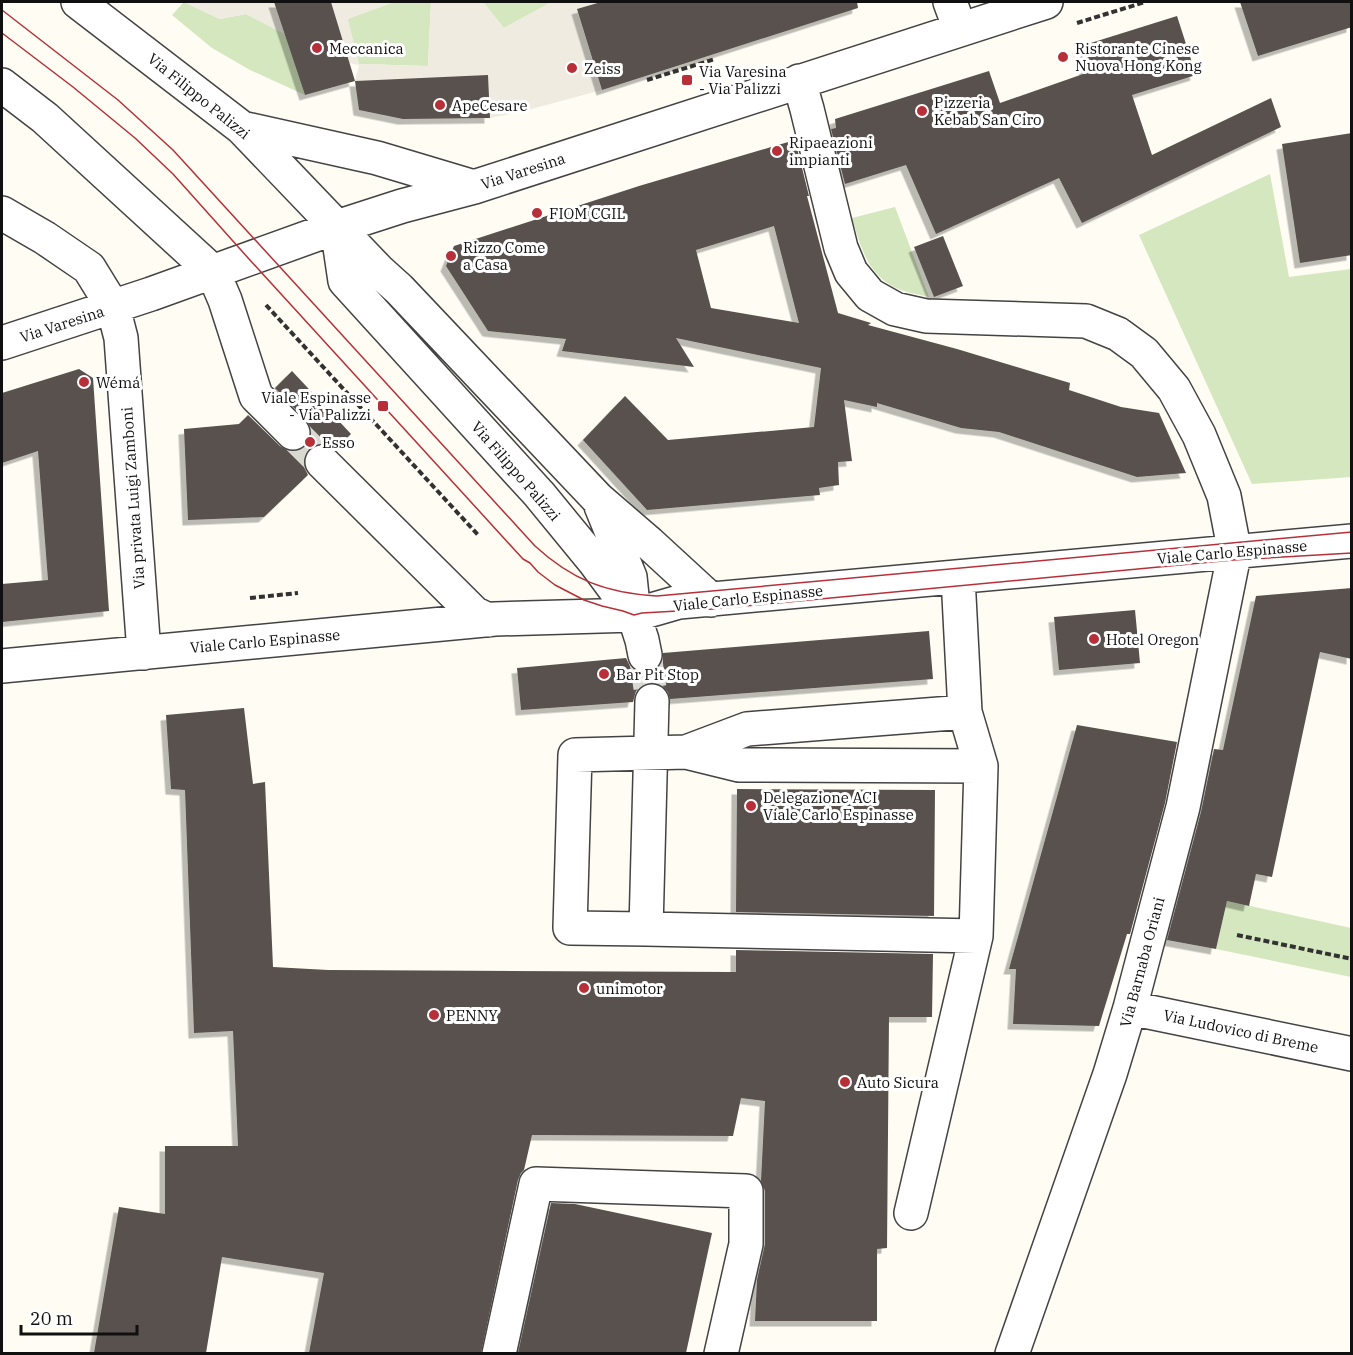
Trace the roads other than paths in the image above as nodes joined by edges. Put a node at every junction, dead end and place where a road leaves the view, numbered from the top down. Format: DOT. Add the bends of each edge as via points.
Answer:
graph roads {
  1 [pos="78,2"];
  2 [pos="1046,2"];
  3 [pos="955,15"];
  4 [pos="799,81"];
  5 [pos="2,85"];
  6 [pos="242,128"];
  7 [pos="474,187"];
  8 [pos="2,213"];
  9 [pos="337,227"];
  10 [pos="213,272"];
  11 [pos="113,307"];
  12 [pos="2,343"];
  13 [pos="293,433"];
  14 [pos="322,462"];
  15 [pos="598,499"];
  16 [pos="1352,541"];
  17 [pos="1233,556"];
  18 [pos="958,577"];
  19 [pos="711,600"];
  20 [pos="634,615"];
  21 [pos="488,620"];
  22 [pos="144,653"];
  23 [pos="645,655"];
  24 [pos="2,666"];
  25 [pos="652,701"];
  26 [pos="965,712"];
  27 [pos="686,752"];
  28 [pos="651,753"];
  29 [pos="981,765"];
  30 [pos="646,929"];
  31 [pos="976,936"];
  32 [pos="1130,1008"];
  33 [pos="1352,1054"];
  34 [pos="911,1213"];
  35 [pos="499,1353"];
  36 [pos="721,1353"];
  37 [pos="1012,1353"];
  1 -- 6 [label="street, Via Filippo Palizzi"];
  2 -- 3 [label="street, Via Varesina"];
  3 -- 4 [label="street, Via Varesina"];
  4 -- 7 [label="street, Via Varesina"];
  4 -- 17 [label="street" via="841,248 851,272 870,295 894,309 926,316 1086,321 1118,334 1144,353 1174,389 1199,435 1224,496"];
  5 -- 10 [label="street" via="45,118"];
  6 -- 7 [label="street" via="377,158"];
  6 -- 9 [label="street, Via Filippo Palizzi"];
  7 -- 9 [label="street, Via Varesina"];
  8 -- 11 [label="street, Via privata Luigi Zamboni" via="89,268"];
  9 -- 10 [label="street, Via Varesina"];
  9 -- 15 [label="street, Via Filippo Palizzi"];
  9 -- 20 [label="street, Via Filippo Palizzi" via="345,281 539,494"];
  10 -- 11 [label="street, Via Varesina"];
  10 -- 13 [label="street" via="256,396"];
  11 -- 12 [label="street, Via Varesina"];
  11 -- 22 [label="street, Via privata Luigi Zamboni" via="121,338"];
  14 -- 21 [label="street" via="474,613"];
  15 -- 19 [label="street, Via Filippo Palizzi"];
  15 -- 20 [label="street, Via Filippo Palizzi" via="630,577"];
  16 -- 17 [label="street, Viale Carlo Espinasse"];
  17 -- 18 [label="street, Viale Carlo Espinasse"];
  17 -- 32 [label="street, Via Barnaba Oriani" via="1184,807"];
  18 -- 19 [label="street, Viale Carlo Espinasse"];
  18 -- 26 [label="street"];
  19 -- 20 [label="street, Viale Carlo Espinasse" via="680,602"];
  20 -- 21 [label="street, Viale Carlo Espinasse"];
  20 -- 23 [label="street"];
  21 -- 22 [label="street, Viale Carlo Espinasse"];
  22 -- 24 [label="street, Viale Carlo Espinasse"];
  25 -- 28 [label="street"];
  26 -- 27 [label="street" via="747,729"];
  26 -- 29 [label="street"];
  27 -- 28 [label="street"];
  27 -- 29 [label="street" via="739,765"];
  28 -- 30 [label="street"];
  28 -- 30 [label="street" via="575,755 570,928"];
  29 -- 31 [label="street"];
  30 -- 31 [label="street"];
  31 -- 34 [label="street"];
  32 -- 33 [label="street, Via Ludovico di Breme"];
  32 -- 37 [label="street, Via Barnaba Oriani"];
  35 -- 36 [label="street" via="536,1184 746,1191 746,1244"];
}
